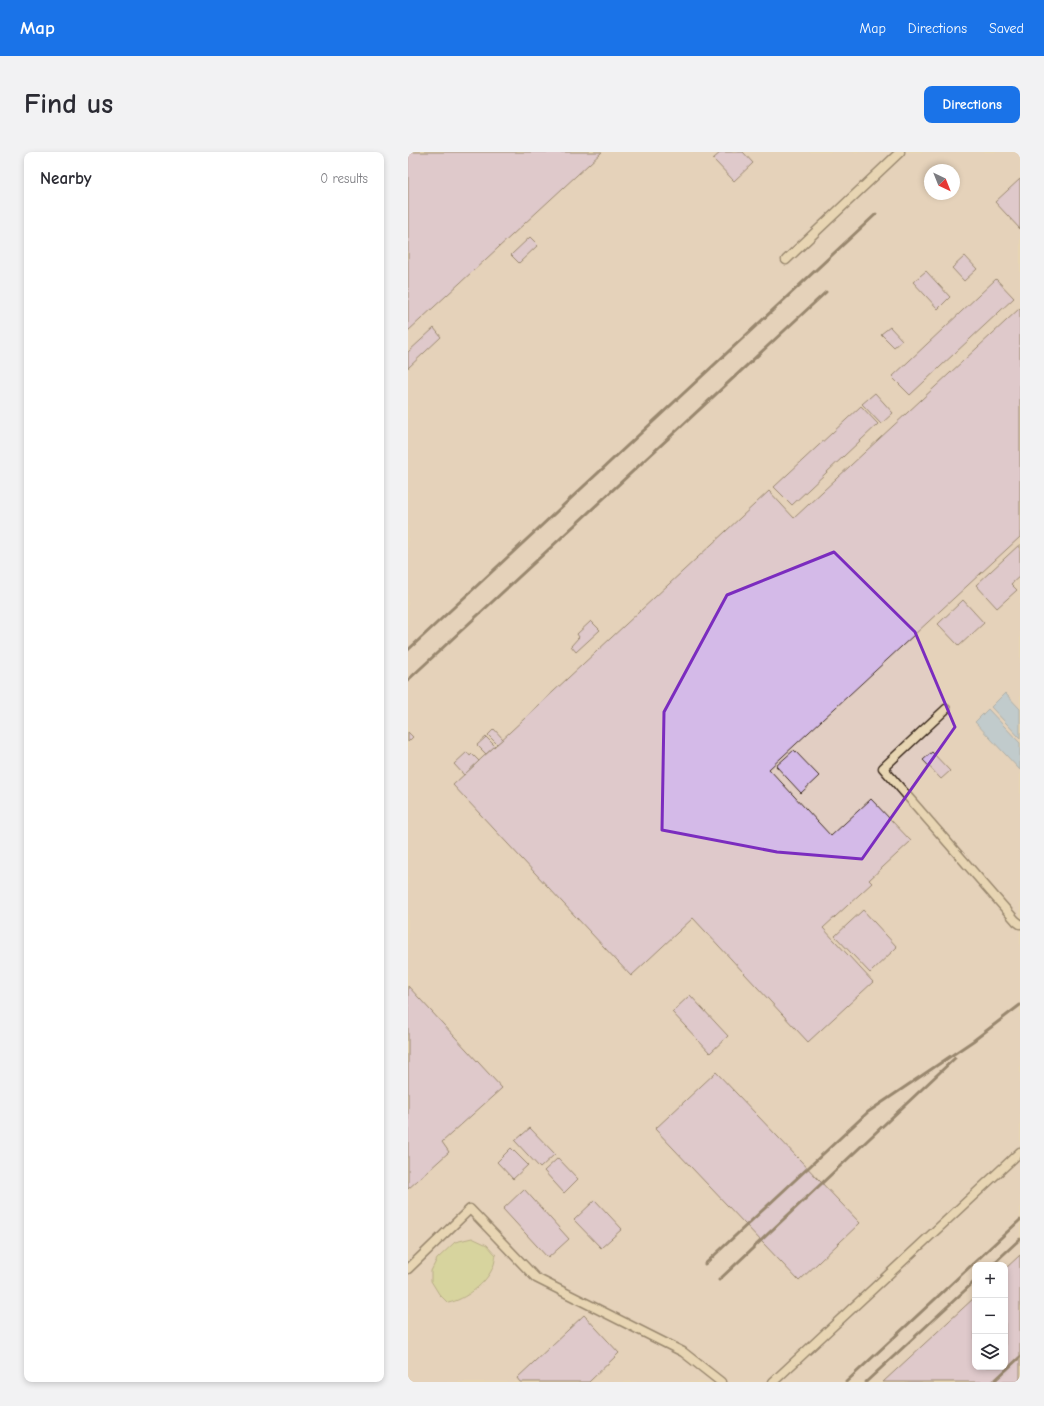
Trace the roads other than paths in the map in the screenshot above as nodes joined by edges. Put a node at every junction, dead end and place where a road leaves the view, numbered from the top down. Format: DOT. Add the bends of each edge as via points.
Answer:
graph roads {
  1 [pos="900,152"];
  2 [pos="786,260"];
  3 [pos="946,709"];
  4 [pos="1020,924"];
  5 [pos="1020,1152"];
  6 [pos="408,1269"];
  7 [pos="721,1382"];
  8 [pos="773,1382"];
  1 -- 2 [label="lane"];
  3 -- 4 [label="lane" via="883,768"];
  5 -- 8 [label="lane"];
  6 -- 7 [label="lane" via="470,1208 536,1278 683,1352"];
}
